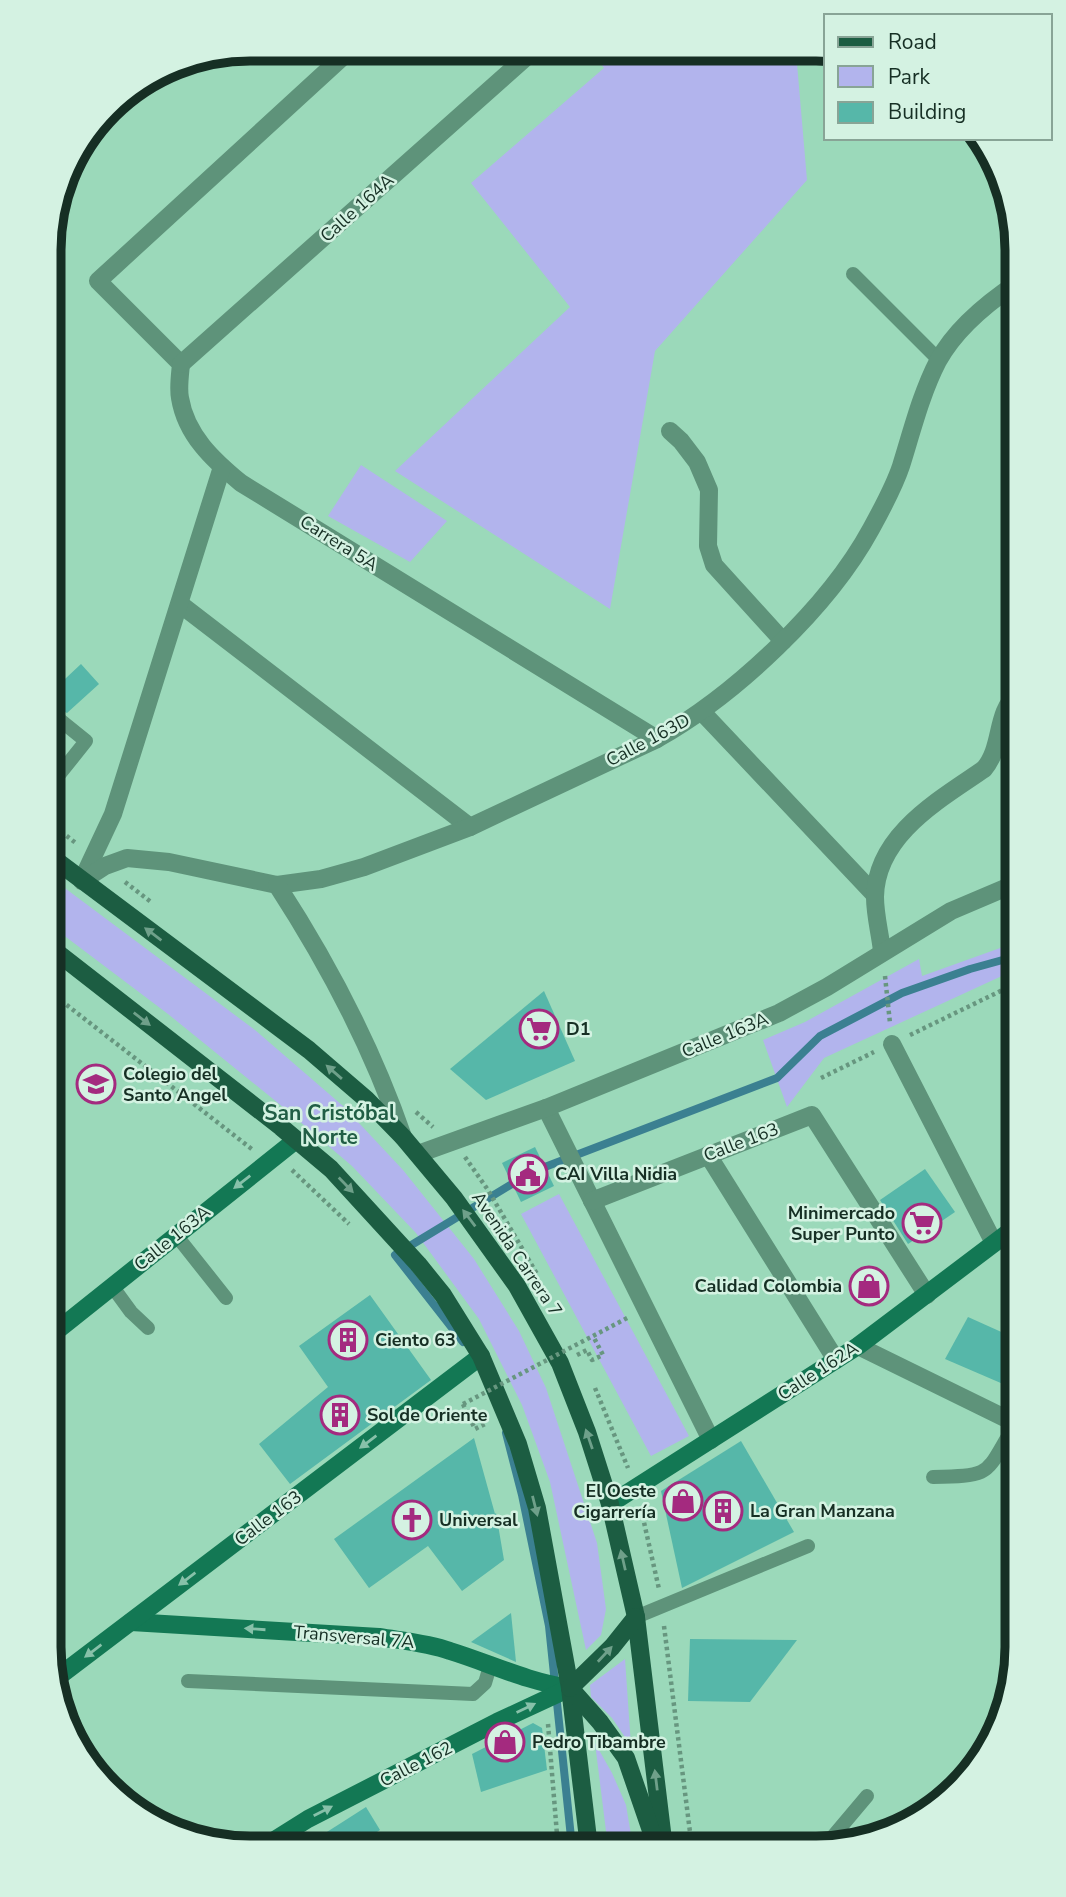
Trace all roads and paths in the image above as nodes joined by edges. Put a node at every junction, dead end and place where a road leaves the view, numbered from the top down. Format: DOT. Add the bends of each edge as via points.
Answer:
graph roads {
  1 [pos="337,62"];
  2 [pos="521,62"];
  3 [pos="853,274"];
  4 [pos="1005,291"];
  5 [pos="939,360"];
  6 [pos="181,364"];
  7 [pos="670,431"];
  8 [pos="222,467"];
  9 [pos="180,604"];
  10 [pos="783,641"];
  11 [pos="1005,710"];
  12 [pos="702,712"];
  13 [pos="61,721"];
  14 [pos="657,739"];
  15 [pos="61,772"];
  16 [pos="470,827"];
  17 [pos="61,865"];
  18 [pos="82,881"];
  19 [pos="277,885"];
  20 [pos="1005,888"];
  21 [pos="875,895"];
  22 [pos="882,951"];
  23 [pos="61,956"];
  24 [pos="886,983"];
  25 [pos="1004,989"];
  26 [pos="61,1001"];
  27 [pos="889,1018"];
  28 [pos="892,1044"];
  29 [pos="821,1078"];
  30 [pos="546,1108"];
  31 [pos="403,1137"];
  32 [pos="296,1140"];
  33 [pos="452,1142"];
  34 [pos="256,1153"];
  35 [pos="418,1154"];
  36 [pos="708,1155"];
  37 [pos="291,1169"];
  38 [pos="592,1201"];
  39 [pos="351,1226"];
  40 [pos="176,1235"];
  41 [pos="1004,1235"];
  42 [pos="994,1243"];
  43 [pos="539,1277"];
  44 [pos="112,1286"];
  45 [pos="926,1295"];
  46 [pos="226,1298"];
  47 [pos="645,1308"];
  48 [pos="61,1326"];
  49 [pos="148,1328"];
  50 [pos="593,1336"];
  51 [pos="573,1343"];
  52 [pos="858,1346"];
  53 [pos="587,1350"];
  54 [pos="481,1356"];
  55 [pos="836,1360"];
  56 [pos="584,1366"];
  57 [pos="465,1368"];
  58 [pos="590,1377"];
  59 [pos="485,1405"];
  60 [pos="481,1416"];
  61 [pos="1004,1418"];
  62 [pos="710,1440"];
  63 [pos="1004,1443"];
  64 [pos="933,1477"];
  65 [pos="635,1487"];
  66 [pos="610,1504"];
  67 [pos="808,1546"];
  68 [pos="662,1606"];
  69 [pos="636,1616"];
  70 [pos="131,1622"];
  71 [pos="490,1666"];
  72 [pos="64,1673"];
  73 [pos="188,1681"];
  74 [pos="570,1688"];
  75 [pos="548,1724"];
  76 [pos="867,1796"];
  77 [pos="835,1834"];
  78 [pos="281,1836"];
  79 [pos="557,1836"];
  80 [pos="588,1836"];
  81 [pos="653,1836"];
  82 [pos="663,1836"];
  83 [pos="691,1836"];
  1 -- 6 [label="street" via="98,281"];
  2 -- 6 [label="street, Calle 164A"];
  3 -- 5 [label="lane"];
  4 -- 5 [label="street, Calle 163D" via="960,330"];
  5 -- 10 [label="street, Calle 163D" via="917,411 900,469 871,530 834,585"];
  6 -- 8 [label="street, Carrera 5A" via="180,397 187,421 200,445"];
  7 -- 10 [label="street" via="697,462 709,490 708,546 715,565"];
  8 -- 9 [label="street"];
  8 -- 14 [label="street, Carrera 5A"];
  9 -- 16 [label="street"];
  9 -- 18 [label="street" via="113,814"];
  10 -- 12 [label="street, Calle 163D"];
  11 -- 21 [label="street" via="991,760 915,818 893,843"];
  12 -- 14 [label="street, Calle 163D"];
  12 -- 21 [label="street"];
  13 -- 15 [label="lane" via="86,741"];
  14 -- 16 [label="street, Calle 163D"];
  16 -- 19 [label="street, Calle 163D" via="365,867"];
  17 -- 18 [label="main road, Avenida Carrera 7"];
  18 -- 19 [label="street, Calle 163D" via="127,858 169,862"];
  31 -- 18 [label="main road, Avenida Carrera 7, one-way" via="309,1050"];
  19 -- 31 [label="street" via="347,1003"];
  20 -- 22 [label="street, Calle 163A" via="951,911"];
  21 -- 22 [label="street"];
  22 -- 30 [label="street, Calle 163A" via="779,1013"];
  23 -- 32 [label="main road, one-way"];
  24 -- 27 [label="path"];
  25 -- 28 [label="path"];
  26 -- 34 [label="path"];
  28 -- 29 [label="path"];
  28 -- 42 [label="street"];
  30 -- 33 [label="street, Calle 163A"];
  30 -- 38 [label="street"];
  31 -- 35 [label="main road, Avenida Carrera 7"];
  32 -- 40 [label="street, Calle 163A, one-way"];
  32 -- 54 [label="main road, one-way" via="331,1169 410,1255 443,1295"];
  33 -- 35 [label="street, Calle 163A"];
  33 -- 43 [label="path" via="488,1190"];
  66 -- 35 [label="main road, Avenida Carrera 7, one-way" via="587,1432 546,1336 489,1245"];
  36 -- 38 [label="street, Calle 163"];
  36 -- 45 [label="street, Calle 163" via="812,1115"];
  36 -- 55 [label="street"];
  37 -- 39 [label="path"];
  38 -- 47 [label="street"];
  40 -- 44 [label="street, Calle 163A"];
  40 -- 46 [label="lane"];
  41 -- 42 [label="street, Calle 162A"];
  42 -- 45 [label="street, Calle 162A"];
  44 -- 48 [label="street, Calle 163A"];
  44 -- 49 [label="lane"];
  45 -- 52 [label="street, Calle 162A"];
  47 -- 50 [label="path"];
  47 -- 62 [label="street"];
  50 -- 53 [label="path" via="603,1355 592,1360"];
  50 -- 60 [label="path, bridge" via="463,1404 475,1429 485,1424"];
  51 -- 56 [label="path"];
  52 -- 55 [label="street, Calle 162A"];
  52 -- 61 [label="street"];
  54 -- 57 [label="street, Calle 163"];
  54 -- 74 [label="main road, one-way" via="518,1444 537,1508"];
  55 -- 62 [label="street, Calle 162A"];
  57 -- 59 [label="path"];
  57 -- 70 [label="street, Calle 163, one-way"];
  58 -- 65 [label="path"];
  62 -- 65 [label="street, Calle 162A"];
  63 -- 64 [label="lane" via="988,1469 974,1476"];
  65 -- 66 [label="street, Calle 162A"];
  65 -- 68 [label="path"];
  69 -- 66 [label="main road, Avenida Carrera 7, one-way"];
  67 -- 68 [label="lane"];
  68 -- 69 [label="lane"];
  68 -- 83 [label="path"];
  74 -- 69 [label="main road, one-way"];
  82 -- 69 [label="main road, Avenida Carrera 7, one-way"];
  71 -- 70 [label="street, Transversal 7A, one-way" via="435,1647 379,1637"];
  70 -- 72 [label="street, Calle 163, one-way"];
  71 -- 73 [label="lane" via="485,1683 473,1694"];
  71 -- 74 [label="street, Transversal 7A" via="529,1681"];
  78 -- 74 [label="street, Calle 162, one-way"];
  74 -- 80 [label="main road"];
  74 -- 81 [label="main road" via="626,1758"];
  75 -- 79 [label="path"];
  76 -- 77 [label="lane"];
}
